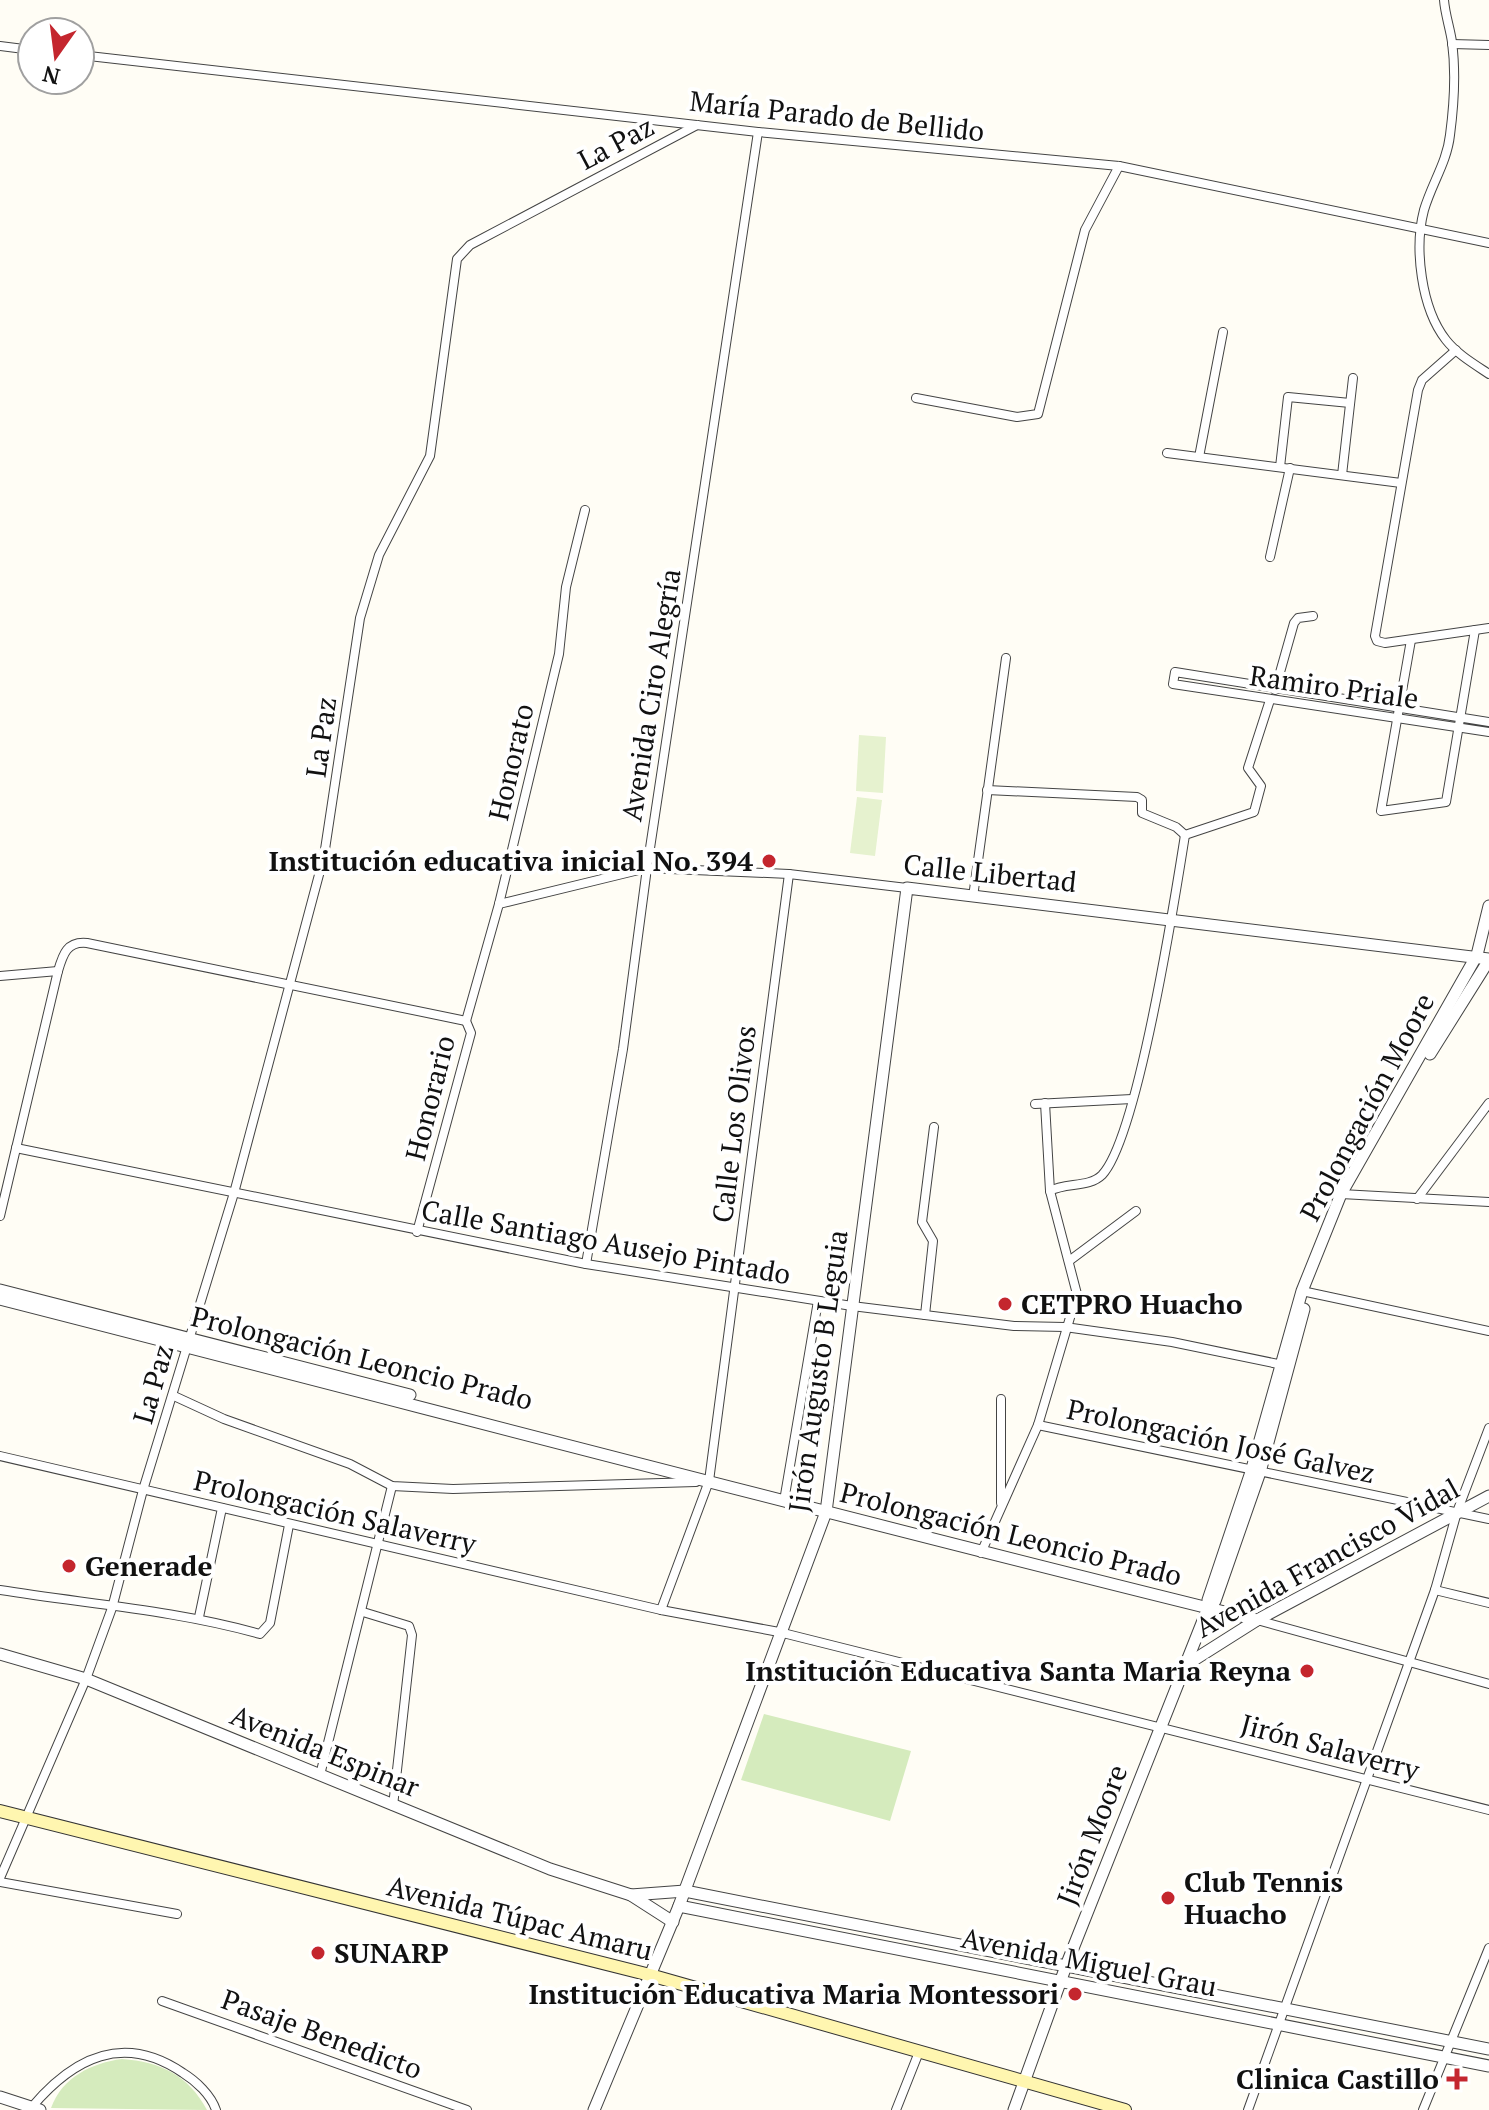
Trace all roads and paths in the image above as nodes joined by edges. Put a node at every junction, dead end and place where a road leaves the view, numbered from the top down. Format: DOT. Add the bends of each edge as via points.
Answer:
graph roads {
  1 [pos="1444,0"];
  2 [pos="1452,44"];
  3 [pos="1489,45"];
  4 [pos="96,57"];
  5 [pos="697,125"];
  6 [pos="758,132"];
  7 [pos="1119,166"];
  8 [pos="1420,229"];
  9 [pos="1489,243"];
  10 [pos="1223,332"];
  11 [pos="1456,350"];
  12 [pos="1489,374"];
  13 [pos="1353,378"];
  14 [pos="916,398"];
  15 [pos="1350,403"];
  16 [pos="1167,453"];
  17 [pos="1199,457"];
  18 [pos="1285,468"];
  19 [pos="1342,475"];
  20 [pos="1401,483"];
  21 [pos="585,510"];
  22 [pos="1270,557"];
  23 [pos="1313,616"];
  24 [pos="1489,628"];
  25 [pos="1475,630"];
  26 [pos="1411,640"];
  27 [pos="1006,658"];
  28 [pos="1275,690"];
  29 [pos="1270,700"];
  30 [pos="1399,708"];
  31 [pos="1463,717"];
  32 [pos="1397,718"];
  33 [pos="1489,722"];
  34 [pos="1459,727"];
  35 [pos="1489,732"];
  36 [pos="987,790"];
  37 [pos="1185,835"];
  38 [pos="647,868"];
  39 [pos="789,874"];
  40 [pos="907,888"];
  41 [pos="973,897"];
  42 [pos="499,904"];
  43 [pos="1489,906"];
  44 [pos="1171,918"];
  45 [pos="1485,958"];
  46 [pos="58,971"];
  47 [pos="0,976"];
  48 [pos="291,985"];
  49 [pos="466,1021"];
  50 [pos="1132,1099"];
  51 [pos="1045,1103"];
  52 [pos="1489,1103"];
  53 [pos="1035,1104"];
  54 [pos="934,1127"];
  55 [pos="16,1148"];
  56 [pos="1050,1191"];
  57 [pos="234,1193"];
  58 [pos="1346,1194"];
  59 [pos="1417,1199"];
  60 [pos="1489,1202"];
  61 [pos="1136,1211"];
  62 [pos="0,1216"];
  63 [pos="417,1232"];
  64 [pos="1069,1261"];
  65 [pos="586,1264"];
  66 [pos="735,1288"];
  67 [pos="0,1290"];
  68 [pos="1305,1292"];
  69 [pos="0,1299"];
  70 [pos="818,1301"];
  71 [pos="852,1306"];
  72 [pos="925,1315"];
  73 [pos="1065,1327"];
  74 [pos="1489,1331"];
  75 [pos="188,1343"];
  76 [pos="1283,1365"];
  77 [pos="174,1396"];
  78 [pos="1001,1399"];
  79 [pos="1038,1425"];
  80 [pos="1489,1428"];
  81 [pos="0,1456"];
  82 [pos="1255,1472"];
  83 [pos="709,1481"];
  84 [pos="392,1486"];
  85 [pos="143,1490"];
  86 [pos="1489,1496"];
  87 [pos="784,1501"];
  88 [pos="222,1508"];
  89 [pos="1000,1508"];
  90 [pos="826,1512"];
  91 [pos="1457,1512"];
  92 [pos="1489,1519"];
  93 [pos="289,1525"];
  94 [pos="377,1545"];
  95 [pos="981,1553"];
  96 [pos="0,1590"];
  97 [pos="1435,1590"];
  98 [pos="1489,1603"];
  99 [pos="112,1608"];
  100 [pos="1208,1608"];
  101 [pos="661,1610"];
  102 [pos="363,1612"];
  103 [pos="199,1617"];
  104 [pos="1257,1620"];
  105 [pos="779,1632"];
  106 [pos="0,1654"];
  107 [pos="1409,1662"];
  108 [pos="1188,1663"];
  109 [pos="86,1679"];
  110 [pos="1489,1684"];
  111 [pos="1161,1725"];
  112 [pos="320,1775"];
  113 [pos="1366,1781"];
  114 [pos="393,1806"];
  115 [pos="1489,1810"];
  116 [pos="0,1811"];
  117 [pos="27,1819"];
  118 [pos="0,1880"];
  119 [pos="685,1891"];
  120 [pos="631,1895"];
  121 [pos="679,1906"];
  122 [pos="177,1914"];
  123 [pos="673,1922"];
  124 [pos="1489,1948"];
  125 [pos="1066,1966"];
  126 [pos="650,1975"];
  127 [pos="1061,1981"];
  128 [pos="162,2001"];
  129 [pos="1284,2008"];
  130 [pos="1279,2024"];
  131 [pos="1451,2041"];
  132 [pos="1489,2049"];
  133 [pos="919,2052"];
  134 [pos="1445,2058"];
  135 [pos="1489,2066"];
  136 [pos="1025,2082"];
  137 [pos="0,2097"];
  138 [pos="34,2109"];
  139 [pos="216,2110"];
  140 [pos="467,2110"];
  141 [pos="594,2110"];
  142 [pos="896,2110"];
  143 [pos="1014,2110"];
  144 [pos="1125,2110"];
  145 [pos="1248,2110"];
  146 [pos="1423,2110"];
  1 -- 2 [label="street"];
  2 -- 3 [label="street"];
  2 -- 8 [label="street" via="1450,138"];
  4 -- 5 [label="street, María Parado de Bellido"];
  5 -- 6 [label="street, María Parado de Bellido"];
  5 -- 48 [label="street, La Paz" via="470,245 457,259 430,456 379,555 360,618 324,856"];
  6 -- 7 [label="street, María Parado de Bellido"];
  6 -- 38 [label="street, Avenida Ciro Alegría"];
  7 -- 8 [label="street, María Parado de Bellido"];
  7 -- 14 [label="street" via="1085,230 1038,414 1017,417"];
  8 -- 9 [label="street, María Parado de Bellido"];
  8 -- 11 [label="street" via="1429,308"];
  10 -- 17 [label="street"];
  11 -- 12 [label="street"];
  11 -- 20 [label="street" via="1422,380"];
  13 -- 15 [label="street"];
  15 -- 18 [label="street" via="1288,397"];
  15 -- 19 [label="street"];
  16 -- 17 [label="street"];
  17 -- 18 [label="street"];
  18 -- 19 [label="street"];
  18 -- 22 [label="street"];
  19 -- 20 [label="street"];
  20 -- 26 [label="street" via="1375,636 1385,643"];
  21 -- 42 [label="street, Honorato" via="566,587 559,654"];
  23 -- 28 [label="street" via="1294,623"];
  24 -- 25 [label="street"];
  25 -- 26 [label="street"];
  25 -- 31 [label="street"];
  26 -- 30 [label="street"];
  27 -- 36 [label="street"];
  28 -- 29 [label="street, Ramiro Priale" via="1175,672 1173,684"];
  28 -- 30 [label="street, Ramiro Priale"];
  29 -- 32 [label="street, Ramiro Priale"];
  29 -- 37 [label="street" via="1248,768 1261,786 1254,812"];
  30 -- 31 [label="street, Ramiro Priale"];
  30 -- 32 [label="street"];
  31 -- 33 [label="street, Ramiro Priale"];
  31 -- 34 [label="street"];
  32 -- 34 [label="street, Ramiro Priale"];
  32 -- 34 [label="street" via="1381,811 1446,802"];
  34 -- 35 [label="street, Ramiro Priale"];
  36 -- 37 [label="street" via="1137,797 1142,813"];
  36 -- 41 [label="street"];
  37 -- 44 [label="street"];
  38 -- 39 [label="street, Calle Libertad"];
  38 -- 42 [label="street, Calle Libertad"];
  38 -- 65 [label="street, Avenida Ciro Alegría"];
  39 -- 40 [label="street, Calle Libertad"];
  39 -- 66 [label="street, Calle Los Olivos"];
  40 -- 41 [label="street, Calle Libertad"];
  40 -- 71 [label="street, Jirón Augusto B Leguia"];
  41 -- 44 [label="street, Calle Libertad"];
  42 -- 49 [label="street, Honorato"];
  43 -- 45 [label="street, Prolongación Moore"];
  44 -- 45 [label="street, Calle Libertad"];
  44 -- 50 [label="street"];
  45 -- 58 [label="street, Prolongación Moore"];
  46 -- 47 [label="street"];
  46 -- 48 [label="street" via="66,950 83,943"];
  46 -- 55 [label="street"];
  48 -- 49 [label="street"];
  48 -- 57 [label="street, La Paz"];
  49 -- 63 [label="street, Honorario" via="471,1033"];
  50 -- 51 [label="street"];
  50 -- 56 [label="street" via="1116,1151 1102,1175"];
  51 -- 53 [label="street"];
  51 -- 56 [label="street"];
  52 -- 59 [label="street"];
  54 -- 72 [label="street" via="922,1222 933,1241"];
  55 -- 57 [label="street, Calle Santiago Ausejo Pintado"];
  55 -- 62 [label="street"];
  56 -- 64 [label="street"];
  57 -- 63 [label="street, Calle Santiago Ausejo Pintado"];
  57 -- 75 [label="street, La Paz"];
  58 -- 59 [label="street"];
  58 -- 68 [label="street, Prolongación Moore"];
  59 -- 60 [label="street"];
  61 -- 64 [label="street"];
  63 -- 65 [label="street, Calle Santiago Ausejo Pintado"];
  64 -- 73 [label="street" via="1077,1294"];
  65 -- 66 [label="street, Calle Santiago Ausejo Pintado"];
  66 -- 70 [label="street, Calle Santiago Ausejo Pintado"];
  66 -- 83 [label="street, Calle Los Olivos"];
  67 -- 75 [label="street, Prolongación Leoncio Prado"];
  68 -- 74 [label="street"];
  68 -- 76 [label="street, Prolongación Moore"];
  69 -- 75 [label="street, Prolongación Leoncio Prado"];
  70 -- 71 [label="street, Calle Santiago Ausejo Pintado"];
  70 -- 87 [label="street"];
  71 -- 72 [label="street, Calle Santiago Ausejo Pintado"];
  71 -- 90 [label="street, Jirón Augusto B Leguia"];
  72 -- 73 [label="street, Calle Santiago Ausejo Pintado"];
  73 -- 76 [label="street, Calle Santiago Ausejo Pintado"];
  73 -- 79 [label="street"];
  75 -- 77 [label="street, La Paz"];
  75 -- 83 [label="street, Prolongación Leoncio Prado"];
  76 -- 82 [label="street, Prolongación Moore"];
  77 -- 84 [label="street, Prolongación Leoncio Prado" via="350,1464"];
  77 -- 85 [label="street, La Paz"];
  78 -- 89 [label="street"];
  79 -- 82 [label="street, Prolongación José Galvez"];
  79 -- 89 [label="street"];
  80 -- 91 [label="street"];
  81 -- 85 [label="street, Prolongación Salaverry"];
  82 -- 91 [label="street, Prolongación José Galvez"];
  82 -- 100 [label="street, Jirón Moore"];
  83 -- 84 [label="street, Prolongación Leoncio Prado"];
  83 -- 87 [label="street, Prolongación Leoncio Prado"];
  83 -- 101 [label="street, Calle Los Olivos"];
  84 -- 94 [label="street"];
  85 -- 88 [label="street, Prolongación Salaverry"];
  85 -- 99 [label="street, La Paz"];
  86 -- 91 [label="street, Avenida Francisco Vidal"];
  87 -- 90 [label="street, Prolongación Leoncio Prado"];
  88 -- 93 [label="street, Prolongación Salaverry"];
  88 -- 103 [label="street"];
  89 -- 95 [label="street"];
  90 -- 95 [label="street, Prolongación Leoncio Prado"];
  90 -- 105 [label="street, Jirón Augusto B Leguia"];
  91 -- 92 [label="street, Prolongación José Galvez"];
  91 -- 97 [label="street"];
  91 -- 104 [label="street, Avenida Francisco Vidal"];
  93 -- 94 [label="street, Prolongación Salaverry"];
  93 -- 103 [label="street" via="270,1623 260,1634"];
  94 -- 101 [label="street, Prolongación Salaverry"];
  94 -- 102 [label="street"];
  95 -- 100 [label="street, Prolongación Leoncio Prado"];
  96 -- 99 [label="street"];
  97 -- 98 [label="street"];
  97 -- 107 [label="street"];
  99 -- 103 [label="street"];
  99 -- 109 [label="street, La Paz"];
  100 -- 104 [label="street, Prolongación Leoncio Prado"];
  100 -- 108 [label="street, Jirón Moore"];
  101 -- 105 [label="street, Prolongación Salaverry"];
  102 -- 112 [label="street"];
  102 -- 114 [label="street" via="399,1621 412,1635"];
  104 -- 107 [label="street"];
  104 -- 108 [label="street, Avenida Francisco Vidal"];
  105 -- 111 [label="street, Jirón Salaverry"];
  105 -- 119 [label="street, Jirón Augusto B Leguia"];
  106 -- 109 [label="street, Avenida Espinar"];
  107 -- 110 [label="street"];
  107 -- 113 [label="street"];
  108 -- 111 [label="street, Jirón Moore"];
  109 -- 112 [label="street, Avenida Espinar"];
  109 -- 117 [label="street, La Paz"];
  111 -- 113 [label="street, Jirón Salaverry"];
  111 -- 125 [label="street, Jirón Moore"];
  112 -- 114 [label="street, Avenida Espinar"];
  113 -- 115 [label="street, Jirón Salaverry"];
  113 -- 129 [label="street"];
  114 -- 120 [label="street, Avenida Espinar" via="550,1869"];
  116 -- 117 [label="main road, Avenida Túpac Amaru"];
  117 -- 118 [label="street, La Paz"];
  117 -- 126 [label="main road, Avenida Túpac Amaru"];
  118 -- 122 [label="street"];
  119 -- 120 [label="street, Avenida Espinar"];
  119 -- 121 [label="street, Jirón Augusto B Leguia"];
  119 -- 125 [label="street, Avenida Miguel Grau"];
  120 -- 123 [label="street, Avenida Espinar"];
  121 -- 123 [label="street, Jirón Augusto B Leguia"];
  121 -- 127 [label="street, Avenida Miguel Grau"];
  123 -- 126 [label="street, Jirón Augusto B Leguia"];
  124 -- 131 [label="street"];
  125 -- 127 [label="street, Jirón Moore"];
  125 -- 129 [label="street, Avenida Miguel Grau"];
  126 -- 133 [label="main road, Avenida Túpac Amaru"];
  126 -- 141 [label="street, Jirón Augusto B Leguia"];
  127 -- 130 [label="street, Avenida Miguel Grau"];
  127 -- 136 [label="street, Jirón Moore"];
  128 -- 140 [label="street, Pasaje Benedicto"];
  129 -- 130 [label="street"];
  129 -- 131 [label="street, Avenida Miguel Grau"];
  130 -- 134 [label="street, Avenida Miguel Grau"];
  130 -- 145 [label="street"];
  131 -- 132 [label="street, Avenida Miguel Grau"];
  131 -- 134 [label="street"];
  133 -- 136 [label="main road, Avenida Túpac Amaru"];
  133 -- 142 [label="street"];
  134 -- 135 [label="street, Avenida Miguel Grau"];
  134 -- 146 [label="street"];
  136 -- 143 [label="street, Jirón Moore"];
  136 -- 144 [label="main road, Avenida Túpac Amaru"];
  137 -- 138 [label="street"];
  138 -- 139 [label="street" via="70,2070 91,2057 119,2052 148,2055 173,2066 195,2081"];
}
